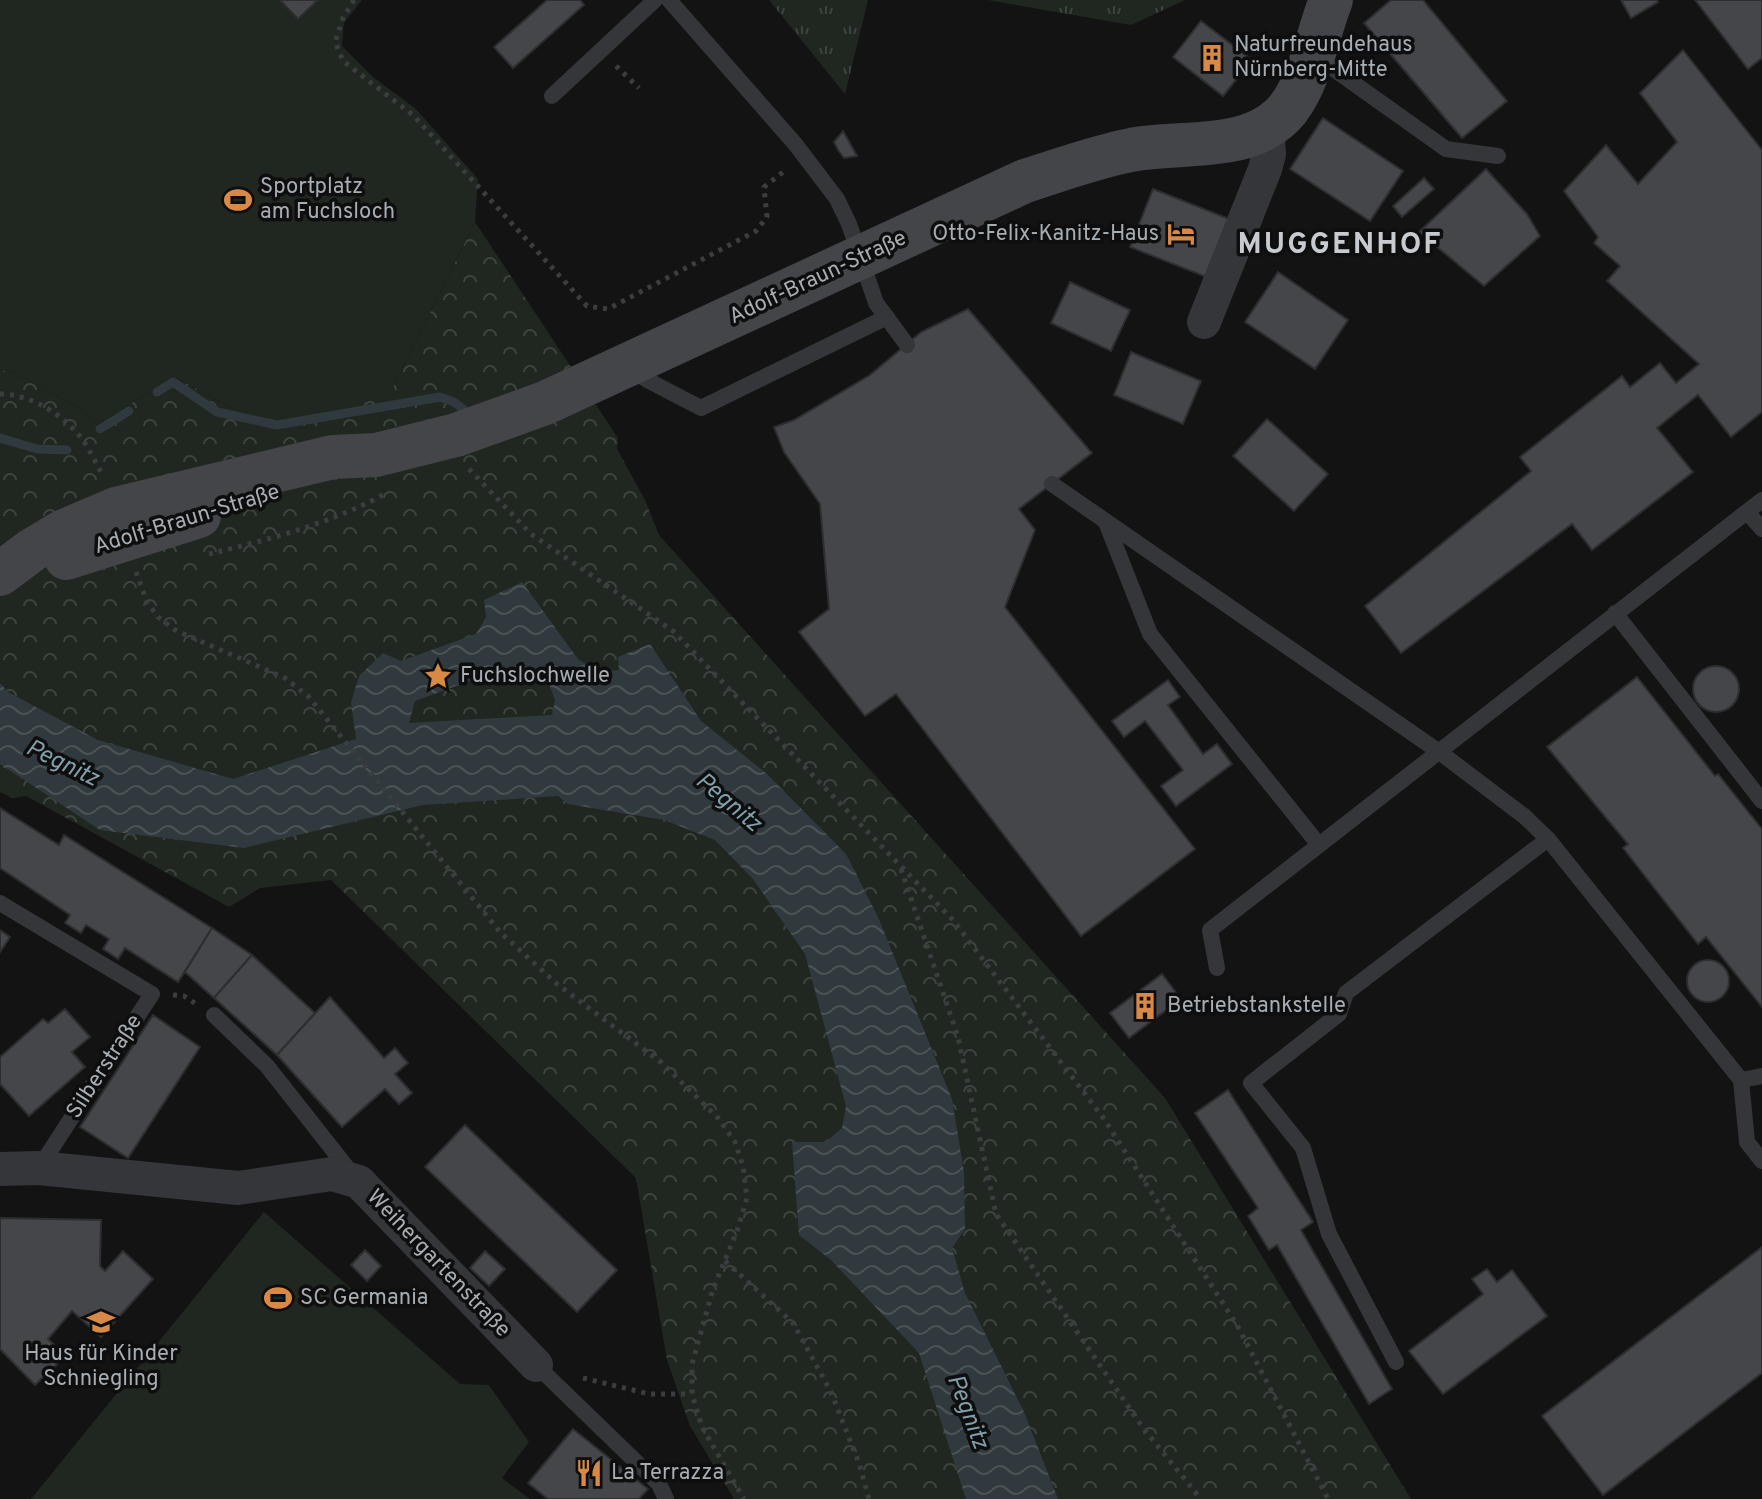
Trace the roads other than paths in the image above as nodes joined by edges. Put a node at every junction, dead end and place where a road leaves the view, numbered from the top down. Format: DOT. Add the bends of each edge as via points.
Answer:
graph roads {
  1 [pos="655,0"];
  2 [pos="669,0"];
  3 [pos="1331,0"];
  4 [pos="1312,53"];
  5 [pos="552,96"];
  6 [pos="1267,127"];
  7 [pos="1498,156"];
  8 [pos="860,257"];
  9 [pos="887,317"];
  10 [pos="1204,322"];
  11 [pos="907,345"];
  12 [pos="628,367"];
  13 [pos="376,455"];
  14 [pos="1052,484"];
  15 [pos="1762,500"];
  16 [pos="1747,512"];
  17 [pos="1106,521"];
  18 [pos="1762,529"];
  19 [pos="0,574"];
  20 [pos="0,591"];
  21 [pos="1615,613"];
  22 [pos="1438,751"];
  23 [pos="1762,801"];
  24 [pos="1548,839"];
  25 [pos="1319,845"];
  26 [pos="0,903"];
  27 [pos="1217,968"];
  28 [pos="214,1015"];
  29 [pos="1762,1076"];
  30 [pos="1741,1080"];
  31 [pos="1762,1161"];
  32 [pos="39,1168"];
  33 [pos="0,1169"];
  34 [pos="359,1182"];
  35 [pos="1396,1362"];
  36 [pos="536,1365"];
  37 [pos="666,1499"];
  1 -- 5 [label="lane"];
  2 -- 8 [label="lane" via="837,199"];
  3 -- 4 [label="main road, Adolf-Braun-Straße"];
  4 -- 6 [label="main road, Adolf-Braun-Straße" via="1298,92"];
  4 -- 7 [label="lane" via="1446,149"];
  6 -- 8 [label="main road, Adolf-Braun-Straße" via="1235,139 1134,149 1059,170"];
  6 -- 10 [label="street" via="1265,169"];
  8 -- 9 [label="lane" via="876,303"];
  8 -- 12 [label="main road, Adolf-Braun-Straße"];
  9 -- 11 [label="lane"];
  9 -- 12 [label="lane" via="701,408"];
  12 -- 13 [label="main road, Adolf-Braun-Straße" via="501,420"];
  13 -- 19 [label="main road, Adolf-Braun-Straße" via="333,457 116,509 62,532"];
  13 -- 20 [label="main road, Adolf-Braun-Straße" via="340,473 66,558"];
  14 -- 17 [label="lane"];
  15 -- 16 [label="lane"];
  16 -- 18 [label="lane"];
  16 -- 21 [label="lane"];
  17 -- 22 [label="lane"];
  17 -- 25 [label="lane" via="1150,634"];
  21 -- 22 [label="lane"];
  21 -- 23 [label="lane"];
  22 -- 24 [label="lane"];
  22 -- 25 [label="lane"];
  24 -- 30 [label="lane"];
  24 -- 35 [label="lane" via="1346,993 1339,1014 1251,1083 1303,1148 1329,1234"];
  25 -- 27 [label="lane" via="1210,930"];
  26 -- 32 [label="lane, Silberstraße" via="152,994"];
  28 -- 34 [label="lane" via="267,1066"];
  29 -- 30 [label="lane"];
  30 -- 31 [label="lane" via="1747,1142"];
  32 -- 33 [label="street, Weihergartenstraße"];
  32 -- 34 [label="street, Weihergartenstraße" via="238,1188 332,1174"];
  34 -- 36 [label="street, Weihergartenstraße"];
  36 -- 37 [label="lane" via="659,1484"];
}
